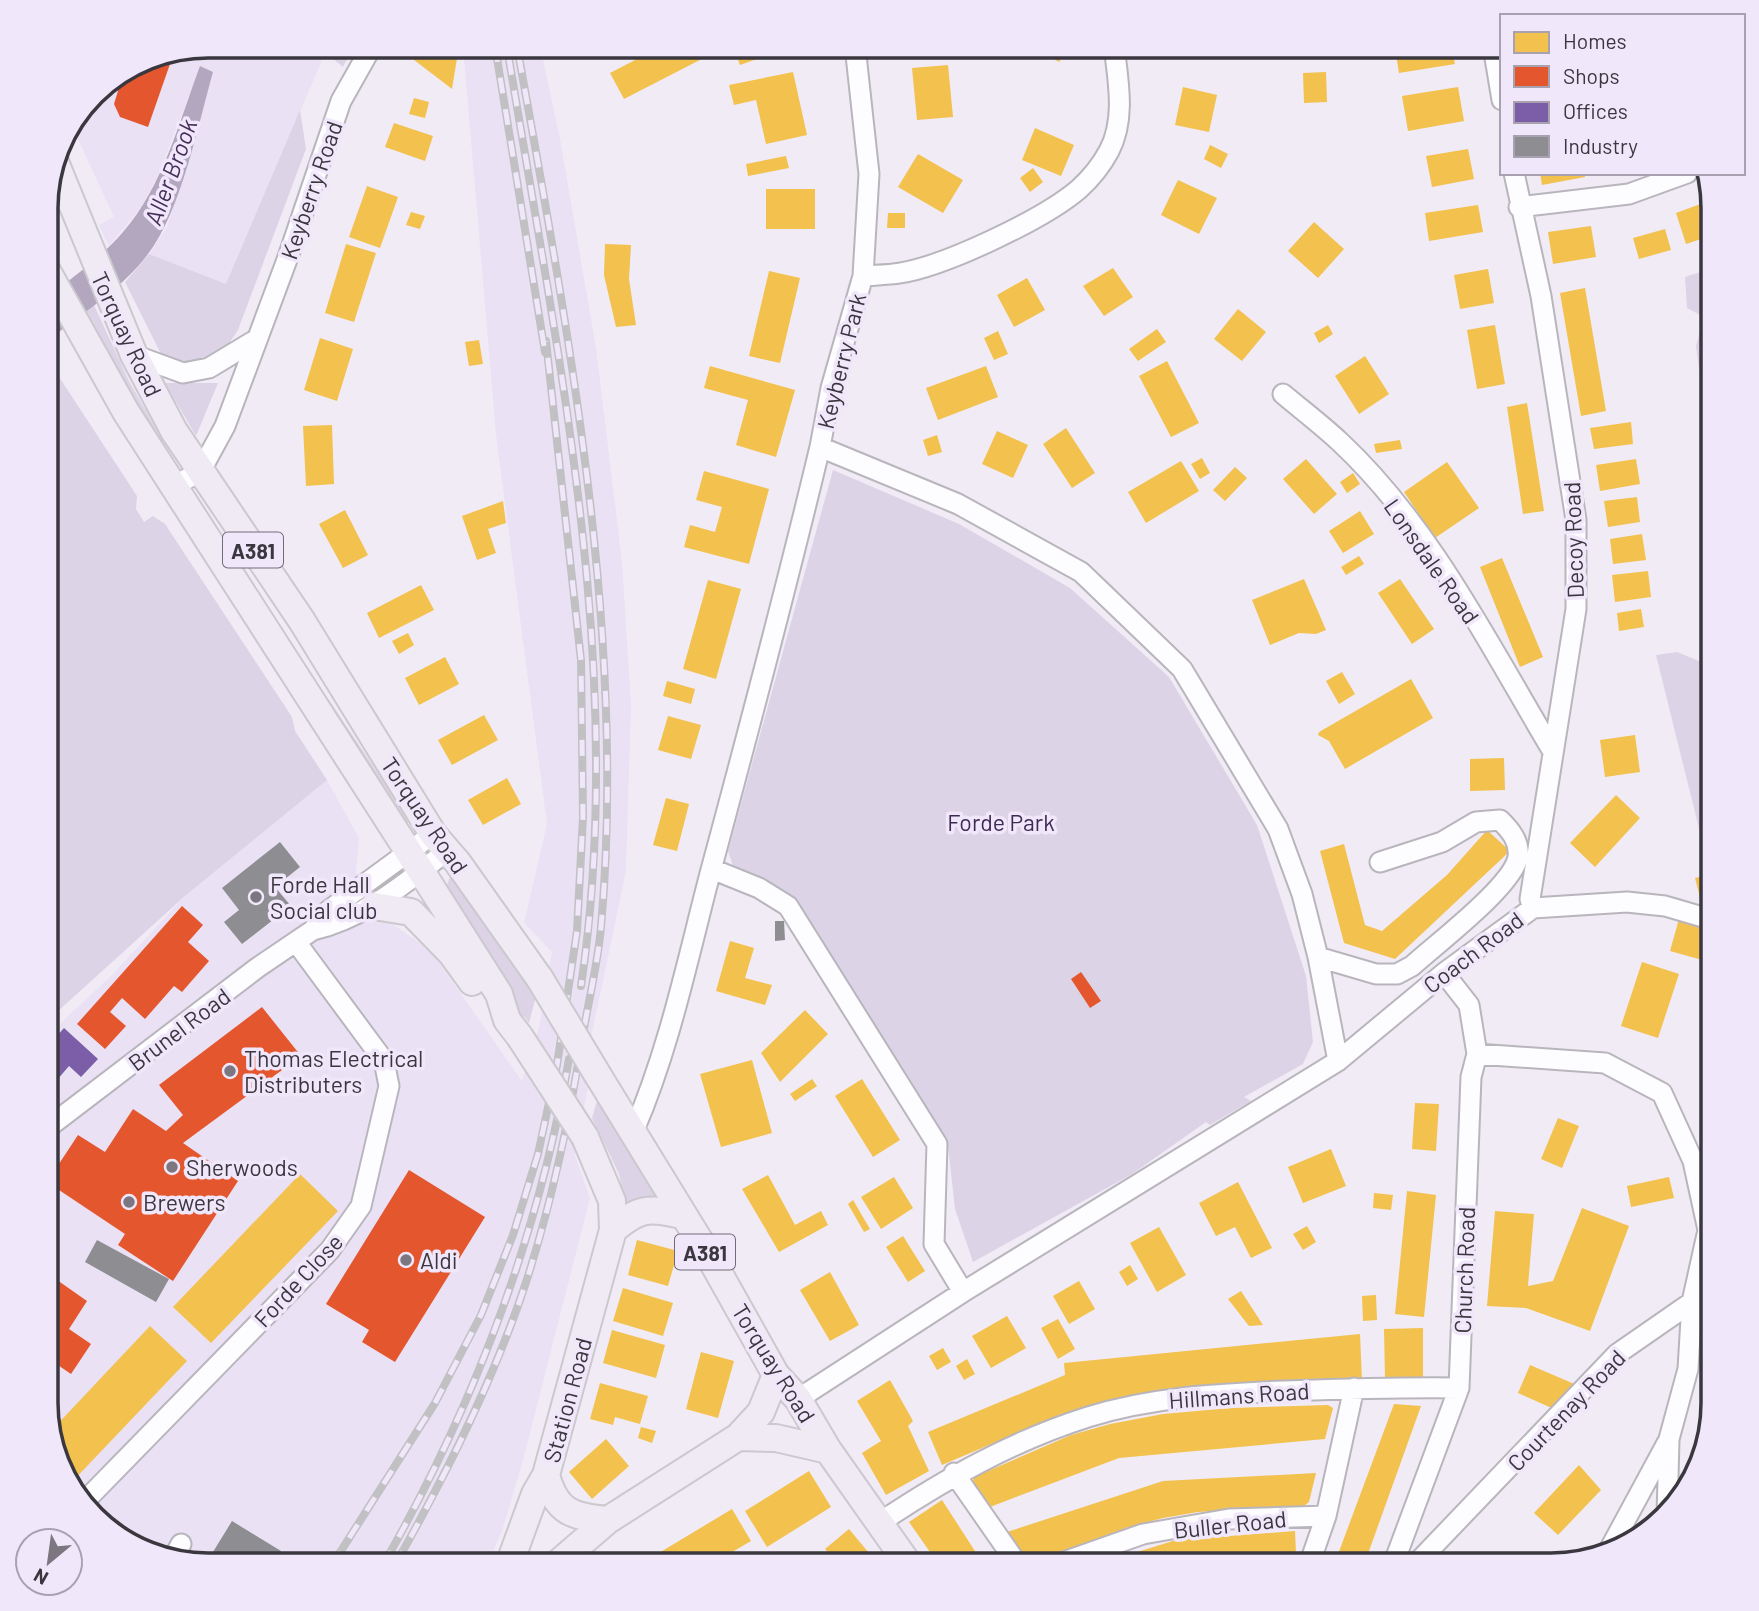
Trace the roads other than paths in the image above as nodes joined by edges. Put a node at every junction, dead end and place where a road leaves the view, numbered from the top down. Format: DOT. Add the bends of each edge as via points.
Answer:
graph roads {
  1 [pos="365,58"];
  2 [pos="856,58"];
  3 [pos="1116,58"];
  4 [pos="1495,58"];
  5 [pos="1500,88"];
  6 [pos="1514,175"];
  7 [pos="1676,175"];
  8 [pos="61,177"];
  9 [pos="1637,182"];
  10 [pos="1519,207"];
  11 [pos="863,276"];
  12 [pos="58,290"];
  13 [pos="257,339"];
  14 [pos="134,355"];
  15 [pos="1283,394"];
  16 [pos="820,447"];
  17 [pos="200,472"];
  18 [pos="173,486"];
  19 [pos="1552,750"];
  20 [pos="440,843"];
  21 [pos="414,861"];
  22 [pos="1380,862"];
  23 [pos="712,869"];
  24 [pos="374,905"];
  25 [pos="1533,908"];
  26 [pos="1701,916"];
  27 [pos="313,930"];
  28 [pos="296,942"];
  29 [pos="1318,957"];
  30 [pos="1444,973"];
  31 [pos="514,1028"];
  32 [pos="1477,1054"];
  33 [pos="1338,1061"];
  34 [pos="58,1120"];
  35 [pos="634,1130"];
  36 [pos="1701,1196"];
  37 [pos="681,1215"];
  38 [pos="613,1230"];
  39 [pos="1701,1264"];
  40 [pos="962,1292"];
  41 [pos="1701,1293"];
  42 [pos="1692,1302"];
  43 [pos="776,1375"];
  44 [pos="1353,1388"];
  45 [pos="1459,1388"];
  46 [pos="798,1399"];
  47 [pos="738,1437"];
  48 [pos="1669,1439"];
  49 [pos="828,1450"];
  50 [pos="954,1473"];
  51 [pos="546,1475"];
  52 [pos="90,1496"];
  53 [pos="1667,1498"];
  54 [pos="1326,1516"];
  55 [pos="608,1520"];
  56 [pos="879,1523"];
  57 [pos="1615,1539"];
  58 [pos="514,1553"];
  59 [pos="571,1553"];
  60 [pos="900,1553"];
  61 [pos="1009,1553"];
  62 [pos="1093,1553"];
  63 [pos="1314,1553"];
  64 [pos="1398,1553"];
  65 [pos="1427,1553"];
  1 -- 13 [label="street, Keyberry Road" via="341,101"];
  2 -- 11 [label="street, Keyberry Park" via="869,174"];
  3 -- 11 [label="street, Keyberry Park" via="1121,99 1116,130 1110,150 1077,190 1016,227 953,255 902,272"];
  4 -- 5 [label="street"];
  6 -- 10 [label="street, Decoy Road"];
  7 -- 9 [label="street"];
  8 -- 14 [label="main road, Torquay Road / A381"];
  9 -- 10 [label="street"];
  10 -- 19 [label="street, Decoy Road" via="1541,296 1576,520 1576,608"];
  11 -- 16 [label="street, Keyberry Park" via="831,388"];
  12 -- 18 [label="main road, Torquay Road / A381"];
  13 -- 14 [label="street" via="209,369 183,373"];
  13 -- 17 [label="street, Keyberry Road" via="225,426"];
  14 -- 17 [label="main road, Torquay Road / A381"];
  15 -- 19 [label="street, Lonsdale Road" via="1341,443 1437,559"];
  16 -- 23 [label="street"];
  16 -- 29 [label="street" via="958,504 1081,572 1182,668 1278,829 1302,894"];
  17 -- 18 [label="street"];
  17 -- 20 [label="main road, Torquay Road / A381" via="302,621"];
  18 -- 21 [label="main road, Torquay Road / A381"];
  19 -- 25 [label="street, Decoy Road" via="1530,899"];
  20 -- 21 [label="street, Brunel Road"];
  20 -- 35 [label="main road, Torquay Road / A381, bridge" via="540,979"];
  21 -- 24 [label="street, Brunel Road"];
  21 -- 27 [label="street, Brunel Road" via="328,911"];
  21 -- 31 [label="main road, Torquay Road / A381" via="499,994"];
  22 -- 29 [label="street" via="1442,842 1476,822 1500,820 1513,832 1517,844 1518,859 1504,884 1412,966 1397,974 1376,974"];
  23 -- 35 [label="street" via="687,968"];
  23 -- 40 [label="street" via="788,906 937,1144 934,1244"];
  24 -- 27 [label="street, Brunel Road" via="341,924"];
  24 -- 31 [label="main road, A381" via="411,912 422,921 483,998"];
  25 -- 26 [label="street, Coach Road" via="1627,902"];
  25 -- 30 [label="street, Coach Road"];
  27 -- 28 [label="street, Brunel Road"];
  28 -- 34 [label="street, Brunel Road"];
  28 -- 52 [label="street, Forde Close" via="384,1060 389,1086 361,1206 330,1250"];
  29 -- 33 [label="street"];
  30 -- 32 [label="street, Church Road" via="1469,1005"];
  30 -- 33 [label="street, Coach Road"];
  31 -- 38 [label="main road, Torquay Road / A381, bridge" via="602,1171 612,1201"];
  32 -- 36 [label="street" via="1605,1063 1662,1093 1693,1161"];
  32 -- 45 [label="street, Church Road" via="1471,1077"];
  33 -- 40 [label="street"];
  35 -- 37 [label="main road, Torquay Road / A381"];
  37 -- 38 [label="main road, A381" via="654,1209 633,1214"];
  37 -- 43 [label="main road, Torquay Road / A381"];
  38 -- 51 [label="main road, Station Road / A381"];
  39 -- 42 [label="street"];
  40 -- 46 [label="street"];
  41 -- 42 [label="street, Courtenay Road"];
  42 -- 48 [label="street" via="1688,1369"];
  42 -- 65 [label="street, Courtenay Road" via="1617,1354"];
  43 -- 46 [label="main road, Torquay Road / A381"];
  43 -- 47 [label="main road" via="761,1412"];
  44 -- 45 [label="street, Hillmans Road"];
  44 -- 50 [label="street, Hillmans Road" via="1188,1395 1144,1403 1049,1430"];
  44 -- 54 [label="street"];
  45 -- 64 [label="street, Church Road"];
  46 -- 49 [label="main road, Torquay Road / A381"];
  47 -- 49 [label="main road, Torquay Road" via="776,1438"];
  47 -- 55 [label="main road"];
  48 -- 53 [label="street"];
  48 -- 57 [label="street"];
  49 -- 56 [label="main road, Torquay Road / A381"];
  50 -- 56 [label="street, Hillmans Road"];
  50 -- 61 [label="street"];
  51 -- 55 [label="main road" via="552,1496 562,1508 583,1518"];
  51 -- 58 [label="main road, Station Road"];
  54 -- 62 [label="street, Buller Road" via="1229,1519 1155,1532"];
  54 -- 63 [label="street"];
  55 -- 59 [label="main road"];
  56 -- 60 [label="main road, Torquay Road / A381"];
}
